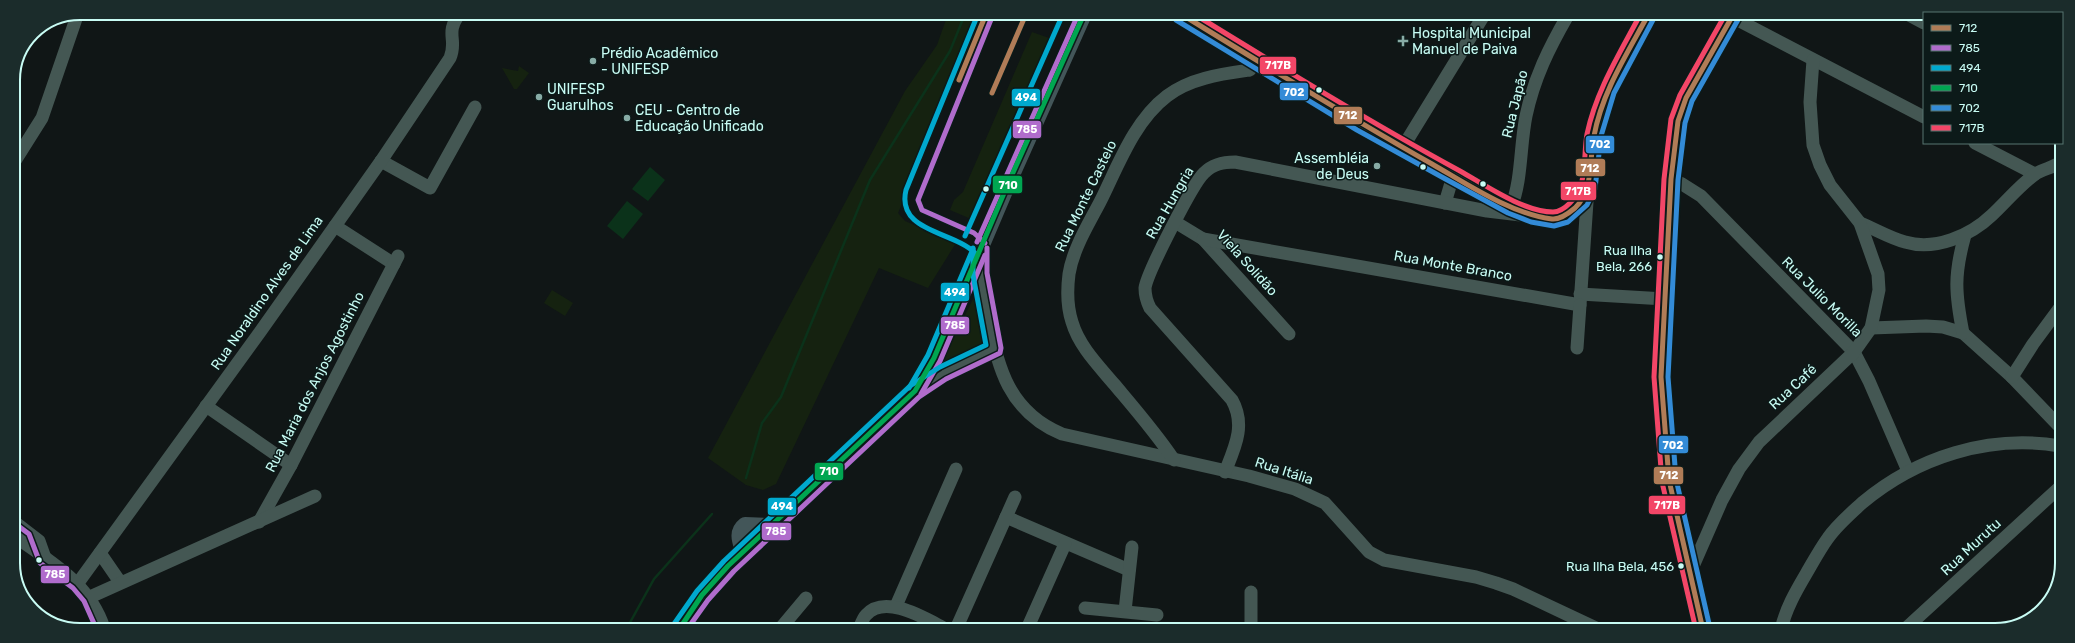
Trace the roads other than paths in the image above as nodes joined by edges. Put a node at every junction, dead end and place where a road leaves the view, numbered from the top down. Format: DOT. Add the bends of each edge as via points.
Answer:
graph roads {
  1 [pos="75,20"];
  2 [pos="455,20"];
  3 [pos="1081,20"];
  4 [pos="1190,20"];
  5 [pos="1481,20"];
  6 [pos="1565,20"];
  7 [pos="1645,20"];
  8 [pos="1730,20"];
  9 [pos="1739,20"];
  10 [pos="1256,60"];
  11 [pos="1813,60"];
  12 [pos="475,107"];
  13 [pos="1923,116"];
  14 [pos="1977,144"];
  15 [pos="1403,147"];
  16 [pos="20,153"];
  17 [pos="381,161"];
  18 [pos="1672,162"];
  19 [pos="2055,165"];
  20 [pos="2035,174"];
  21 [pos="1453,176"];
  22 [pos="1671,179"];
  23 [pos="1588,187"];
  24 [pos="1701,196"];
  25 [pos="1445,203"];
  26 [pos="1511,206"];
  27 [pos="1533,215"];
  28 [pos="1175,222"];
  29 [pos="1860,223"];
  30 [pos="335,226"];
  31 [pos="1965,235"];
  32 [pos="1891,237"];
  33 [pos="1203,239"];
  34 [pos="1941,243"];
  35 [pos="980,248"];
  36 [pos="1870,252"];
  37 [pos="1957,263"];
  38 [pos="1665,299"];
  39 [pos="1580,300"];
  40 [pos="1877,301"];
  41 [pos="1959,311"];
  42 [pos="2055,314"];
  43 [pos="1901,327"];
  44 [pos="1943,327"];
  45 [pos="1871,328"];
  46 [pos="1963,333"];
  47 [pos="1289,334"];
  48 [pos="1578,348"];
  49 [pos="994,349"];
  50 [pos="1854,352"];
  51 [pos="2012,377"];
  52 [pos="922,387"];
  53 [pos="206,406"];
  54 [pos="2055,422"];
  55 [pos="2055,446"];
  56 [pos="1174,460"];
  57 [pos="290,465"];
  58 [pos="956,469"];
  59 [pos="1908,471"];
  60 [pos="1225,472"];
  61 [pos="2055,492"];
  62 [pos="315,496"];
  63 [pos="1015,497"];
  64 [pos="1006,516"];
  65 [pos="259,522"];
  66 [pos="20,527"];
  67 [pos="1707,535"];
  68 [pos="20,539"];
  69 [pos="1065,544"];
  70 [pos="1132,547"];
  71 [pos="1686,551"];
  72 [pos="100,553"];
  73 [pos="45,558"];
  74 [pos="1128,570"];
  75 [pos="1691,571"];
  76 [pos="120,582"];
  77 [pos="78,583"];
  78 [pos="1251,592"];
  79 [pos="90,597"];
  80 [pos="806,598"];
  81 [pos="896,606"];
  82 [pos="1085,608"];
  83 [pos="1125,611"];
  84 [pos="1157,615"];
  85 [pos="102,623"];
  86 [pos="683,623"];
  87 [pos="688,623"];
  88 [pos="784,623"];
  89 [pos="861,623"];
  90 [pos="933,623"];
  91 [pos="959,623"];
  92 [pos="1030,623"];
  93 [pos="1251,623"];
  94 [pos="1585,623"];
  95 [pos="1702,623"];
  96 [pos="1784,623"];
  97 [pos="1912,623"];
  1 -- 16 [label="street" via="42,118"];
  2 -- 17 [label="street, Rua Noraldino Alves de Lima" via="452,23 453,50 450,58"];
  3 -- 35 [label="main road"];
  4 -- 10 [label="street"];
  5 -- 15 [label="street"];
  6 -- 26 [label="street, Rua Japão" via="1541,64 1532,92 1520,149 1515,196"];
  7 -- 23 [label="street" via="1608,90 1594,135"];
  8 -- 18 [label="street" via="1686,98 1678,121"];
  9 -- 11 [label="street"];
  10 -- 15 [label="street"];
  10 -- 56 [label="street, Rua Monte Castelo" via="1250,70 1222,74 1184,85 1154,107 1141,123 1124,153 1080,242 1069,274 1068,307 1076,335"];
  11 -- 13 [label="street"];
  11 -- 29 [label="street" via="1810,102 1813,145 1830,185"];
  12 -- 17 [label="street" via="430,188"];
  14 -- 20 [label="street"];
  15 -- 21 [label="street"];
  17 -- 30 [label="street, Rua Noraldino Alves de Lima"];
  18 -- 22 [label="street"];
  18 -- 24 [label="street"];
  19 -- 20 [label="street"];
  20 -- 31 [label="street" via="1990,216"];
  21 -- 25 [label="street"];
  21 -- 26 [label="street"];
  22 -- 24 [label="street, Rua Julio Morilla"];
  22 -- 38 [label="street"];
  23 -- 27 [label="street, Rua Hungria" via="1580,202 1564,216 1554,218"];
  23 -- 39 [label="street"];
  24 -- 50 [label="street, Rua Julio Morilla"];
  25 -- 27 [label="street, Rua Hungria" via="1486,211"];
  25 -- 28 [label="street, Rua Hungria" via="1244,163 1225,162 1215,165 1203,174"];
  26 -- 27 [label="street"];
  28 -- 33 [label="street, Viela Solidão"];
  28 -- 60 [label="street, Rua Hungria" via="1148,278 1146,298 1150,308 1238,410 1239,432"];
  29 -- 32 [label="street"];
  29 -- 36 [label="street"];
  30 -- 53 [label="street, Rua Noraldino Alves de Lima"];
  30 -- 57 [label="street, Rua Maria dos Anjos Agostinho" via="396,260"];
  31 -- 34 [label="street"];
  31 -- 37 [label="street"];
  32 -- 34 [label="street" via="1920,245"];
  32 -- 36 [label="street" via="1879,240"];
  33 -- 39 [label="street, Rua Monte Branco"];
  33 -- 47 [label="street, Viela Solidão"];
  34 -- 37 [label="street" via="1948,248"];
  35 -- 49 [label="street, Rua Itália" via="980,274"];
  35 -- 52 [label="main road"];
  36 -- 40 [label="street" via="1878,274"];
  37 -- 41 [label="street" via="1956,289"];
  38 -- 39 [label="street, Rua Monte Branco"];
  38 -- 71 [label="street" via="1661,377 1663,410 1669,480"];
  39 -- 48 [label="street"];
  40 -- 43 [label="street" via="1879,312 1884,319"];
  40 -- 45 [label="street"];
  41 -- 44 [label="street" via="1950,323"];
  41 -- 46 [label="street"];
  42 -- 51 [label="street"];
  43 -- 44 [label="street"];
  43 -- 45 [label="street"];
  44 -- 46 [label="street"];
  45 -- 50 [label="street, Rua Café"];
  46 -- 51 [label="street"];
  49 -- 52 [label="street" via="943,373"];
  49 -- 56 [label="street, Rua Itália" via="1012,392 1044,426 1062,434"];
  50 -- 59 [label="street, Rua Julio Morilla"];
  50 -- 67 [label="street, Rua Café" via="1759,442 1739,469"];
  51 -- 54 [label="street"];
  52 -- 86 [label="main road" via="743,551 705,591"];
  52 -- 87 [label="main road" via="913,406 714,590"];
  53 -- 57 [label="street"];
  53 -- 72 [label="street, Rua Noraldino Alves de Lima"];
  55 -- 59 [label="street" via="2015,442 1984,445 1927,462"];
  56 -- 60 [label="street, Rua Itália"];
  57 -- 65 [label="street, Rua Maria dos Anjos Agostinho"];
  58 -- 81 [label="street"];
  59 -- 96 [label="street" via="1877,491 1828,537 1794,595"];
  60 -- 94 [label="street, Rua Itália" via="1295,489 1325,503 1369,552 1384,560 1496,583"];
  61 -- 97 [label="street, Rua Murutu"];
  62 -- 65 [label="street"];
  63 -- 64 [label="street"];
  64 -- 69 [label="street"];
  64 -- 91 [label="street"];
  65 -- 76 [label="street"];
  66 -- 73 [label="street" via="39,541"];
  67 -- 71 [label="street, Rua Café"];
  67 -- 75 [label="street, Rua Café"];
  68 -- 73 [label="street"];
  69 -- 74 [label="street"];
  69 -- 92 [label="street"];
  70 -- 74 [label="street"];
  71 -- 75 [label="street"];
  72 -- 76 [label="street"];
  72 -- 77 [label="street, Rua Noraldino Alves de Lima"];
  73 -- 77 [label="street"];
  74 -- 83 [label="street"];
  75 -- 95 [label="street"];
  76 -- 79 [label="street"];
  77 -- 79 [label="street"];
  78 -- 93 [label="street"];
  79 -- 85 [label="street"];
  80 -- 88 [label="street"];
  81 -- 89 [label="street" via="875,609 866,615"];
  81 -- 90 [label="street"];
  82 -- 83 [label="street"];
  83 -- 84 [label="street"];
}
